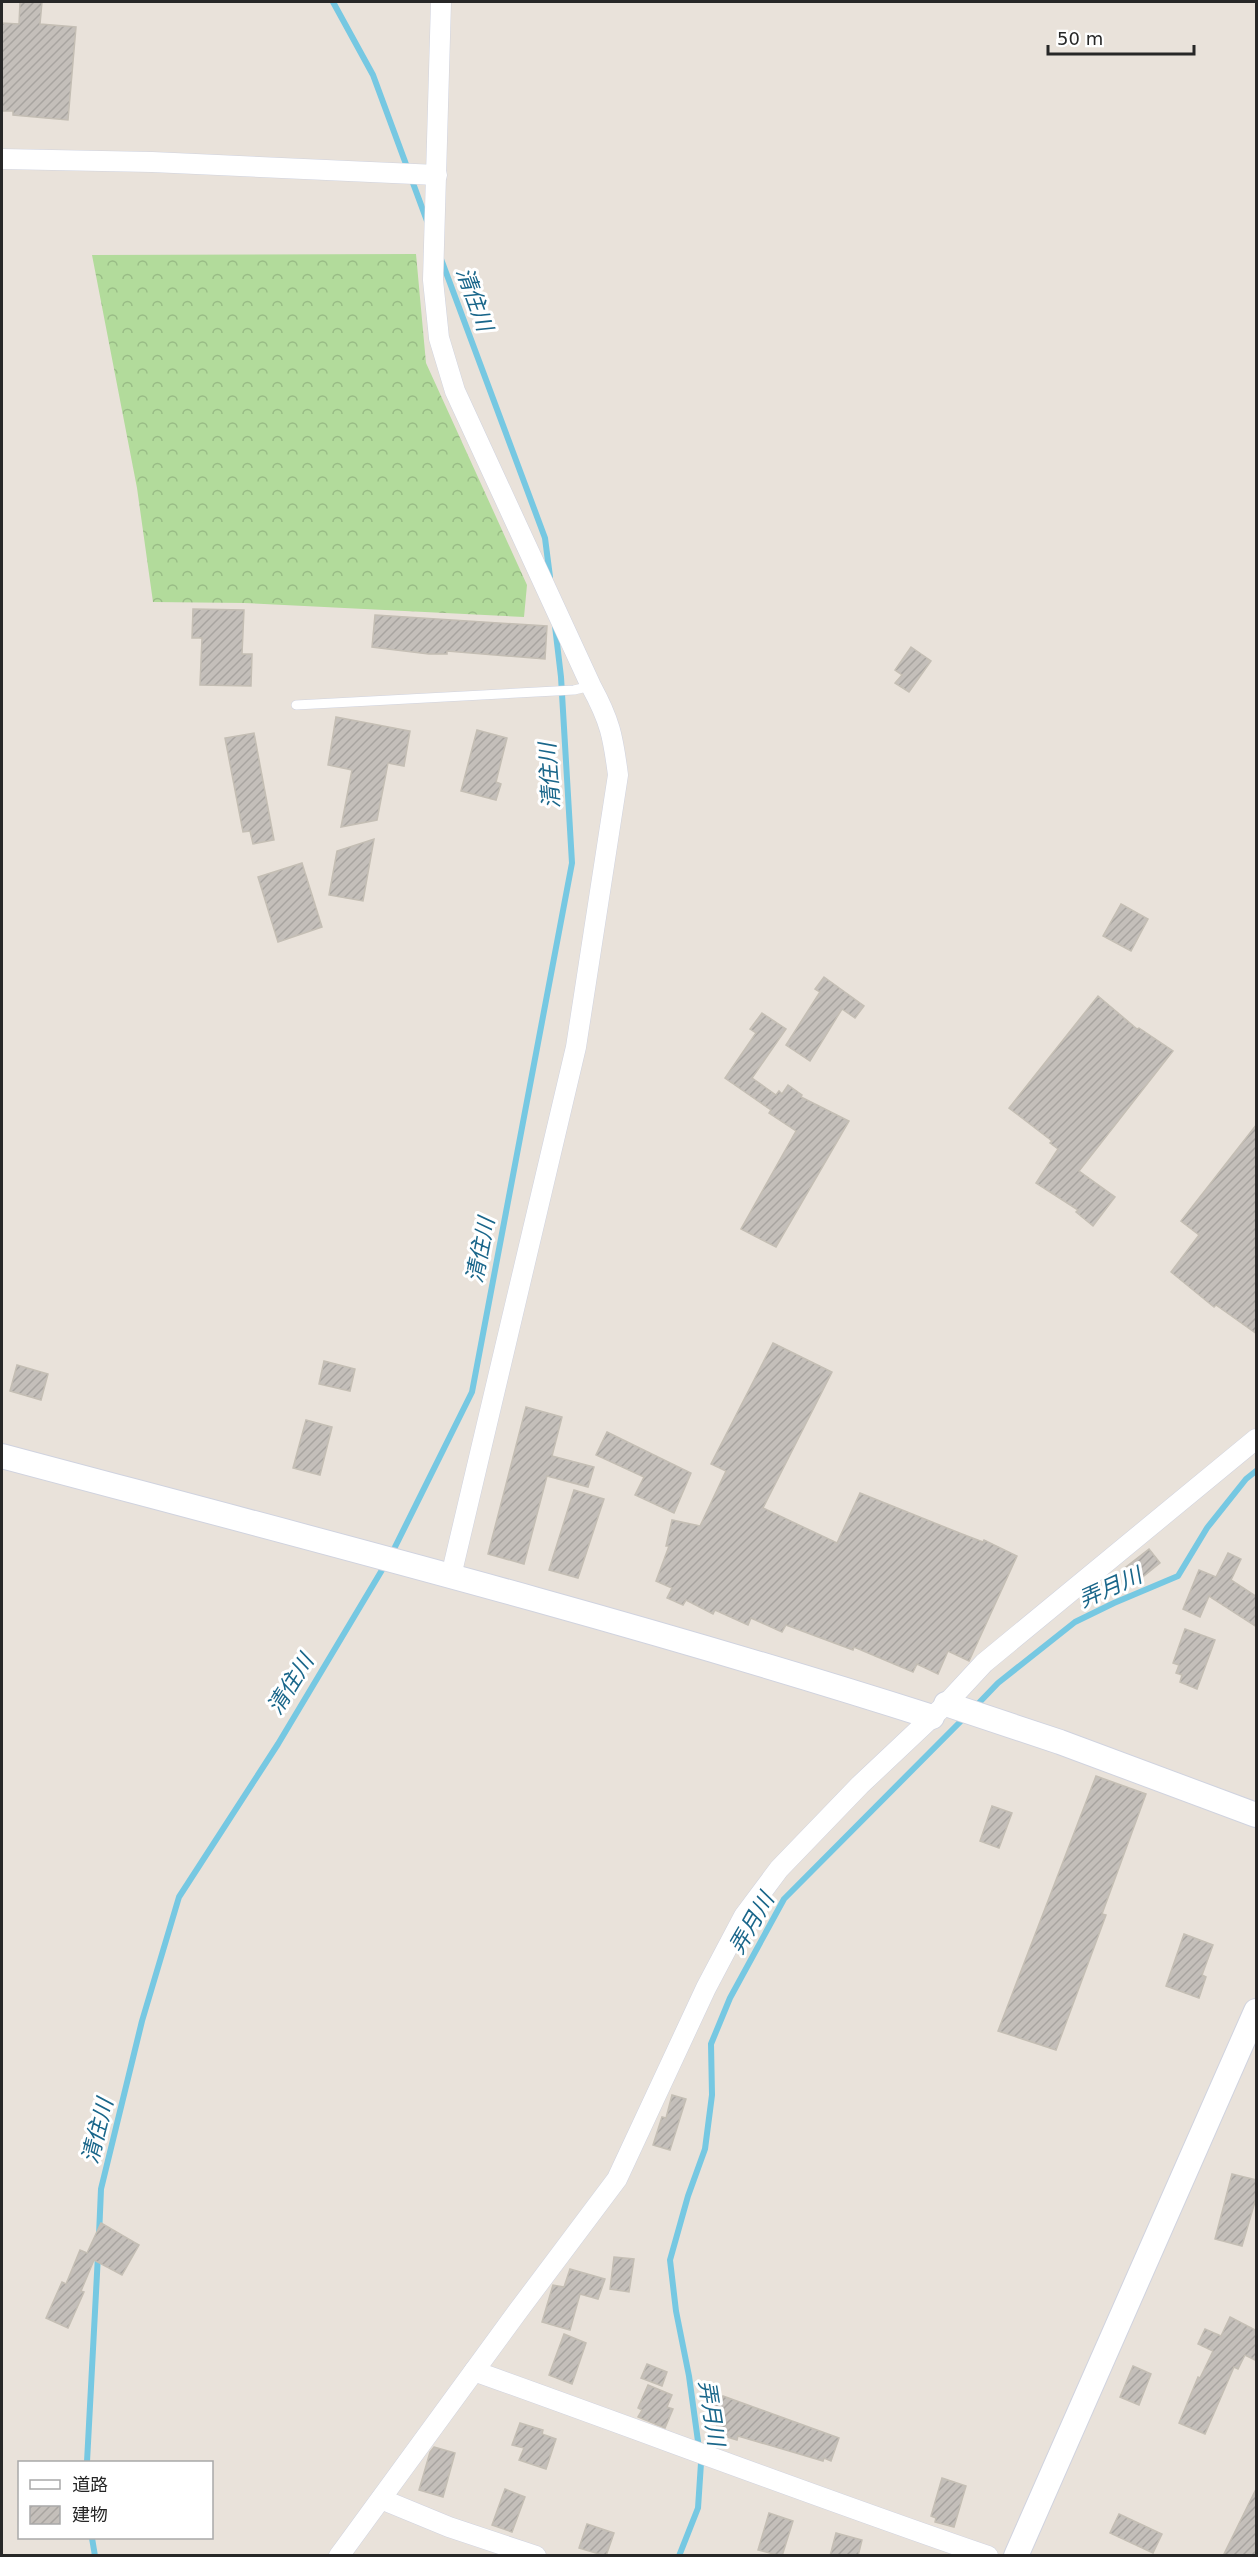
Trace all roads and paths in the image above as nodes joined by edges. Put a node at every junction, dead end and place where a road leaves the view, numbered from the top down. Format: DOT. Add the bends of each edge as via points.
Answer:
graph roads {
  1 [pos="441,2"];
  2 [pos="2,159"];
  3 [pos="437,175"];
  4 [pos="591,686"];
  5 [pos="296,705"];
  6 [pos="1257,1439"];
  7 [pos="2,1456"];
  8 [pos="451,1576"];
  9 [pos="939,1710"];
  10 [pos="1257,1815"];
  11 [pos="1257,2011"];
  12 [pos="474,2371"];
  13 [pos="381,2499"];
  14 [pos="339,2556"];
  15 [pos="536,2556"];
  16 [pos="988,2556"];
  17 [pos="1016,2556"];
  1 -- 3 [label="street"];
  2 -- 3 [label="street"];
  3 -- 4 [label="street" via="433,280 439,338 455,391"];
  4 -- 5 [label="lane"];
  4 -- 8 [label="street" via="610,726 618,775 576,1047"];
  6 -- 9 [label="street" via="984,1664"];
  7 -- 8 [label="street"];
  8 -- 9 [label="street" via="855,1692"];
  9 -- 10 [label="street" via="1060,1742"];
  9 -- 12 [label="street" via="779,1869 744,1916 706,1988 617,2180"];
  11 -- 17 [label="street"];
  12 -- 13 [label="street"];
  12 -- 16 [label="street"];
  13 -- 14 [label="street"];
  13 -- 15 [label="street" via="448,2527"];
}
